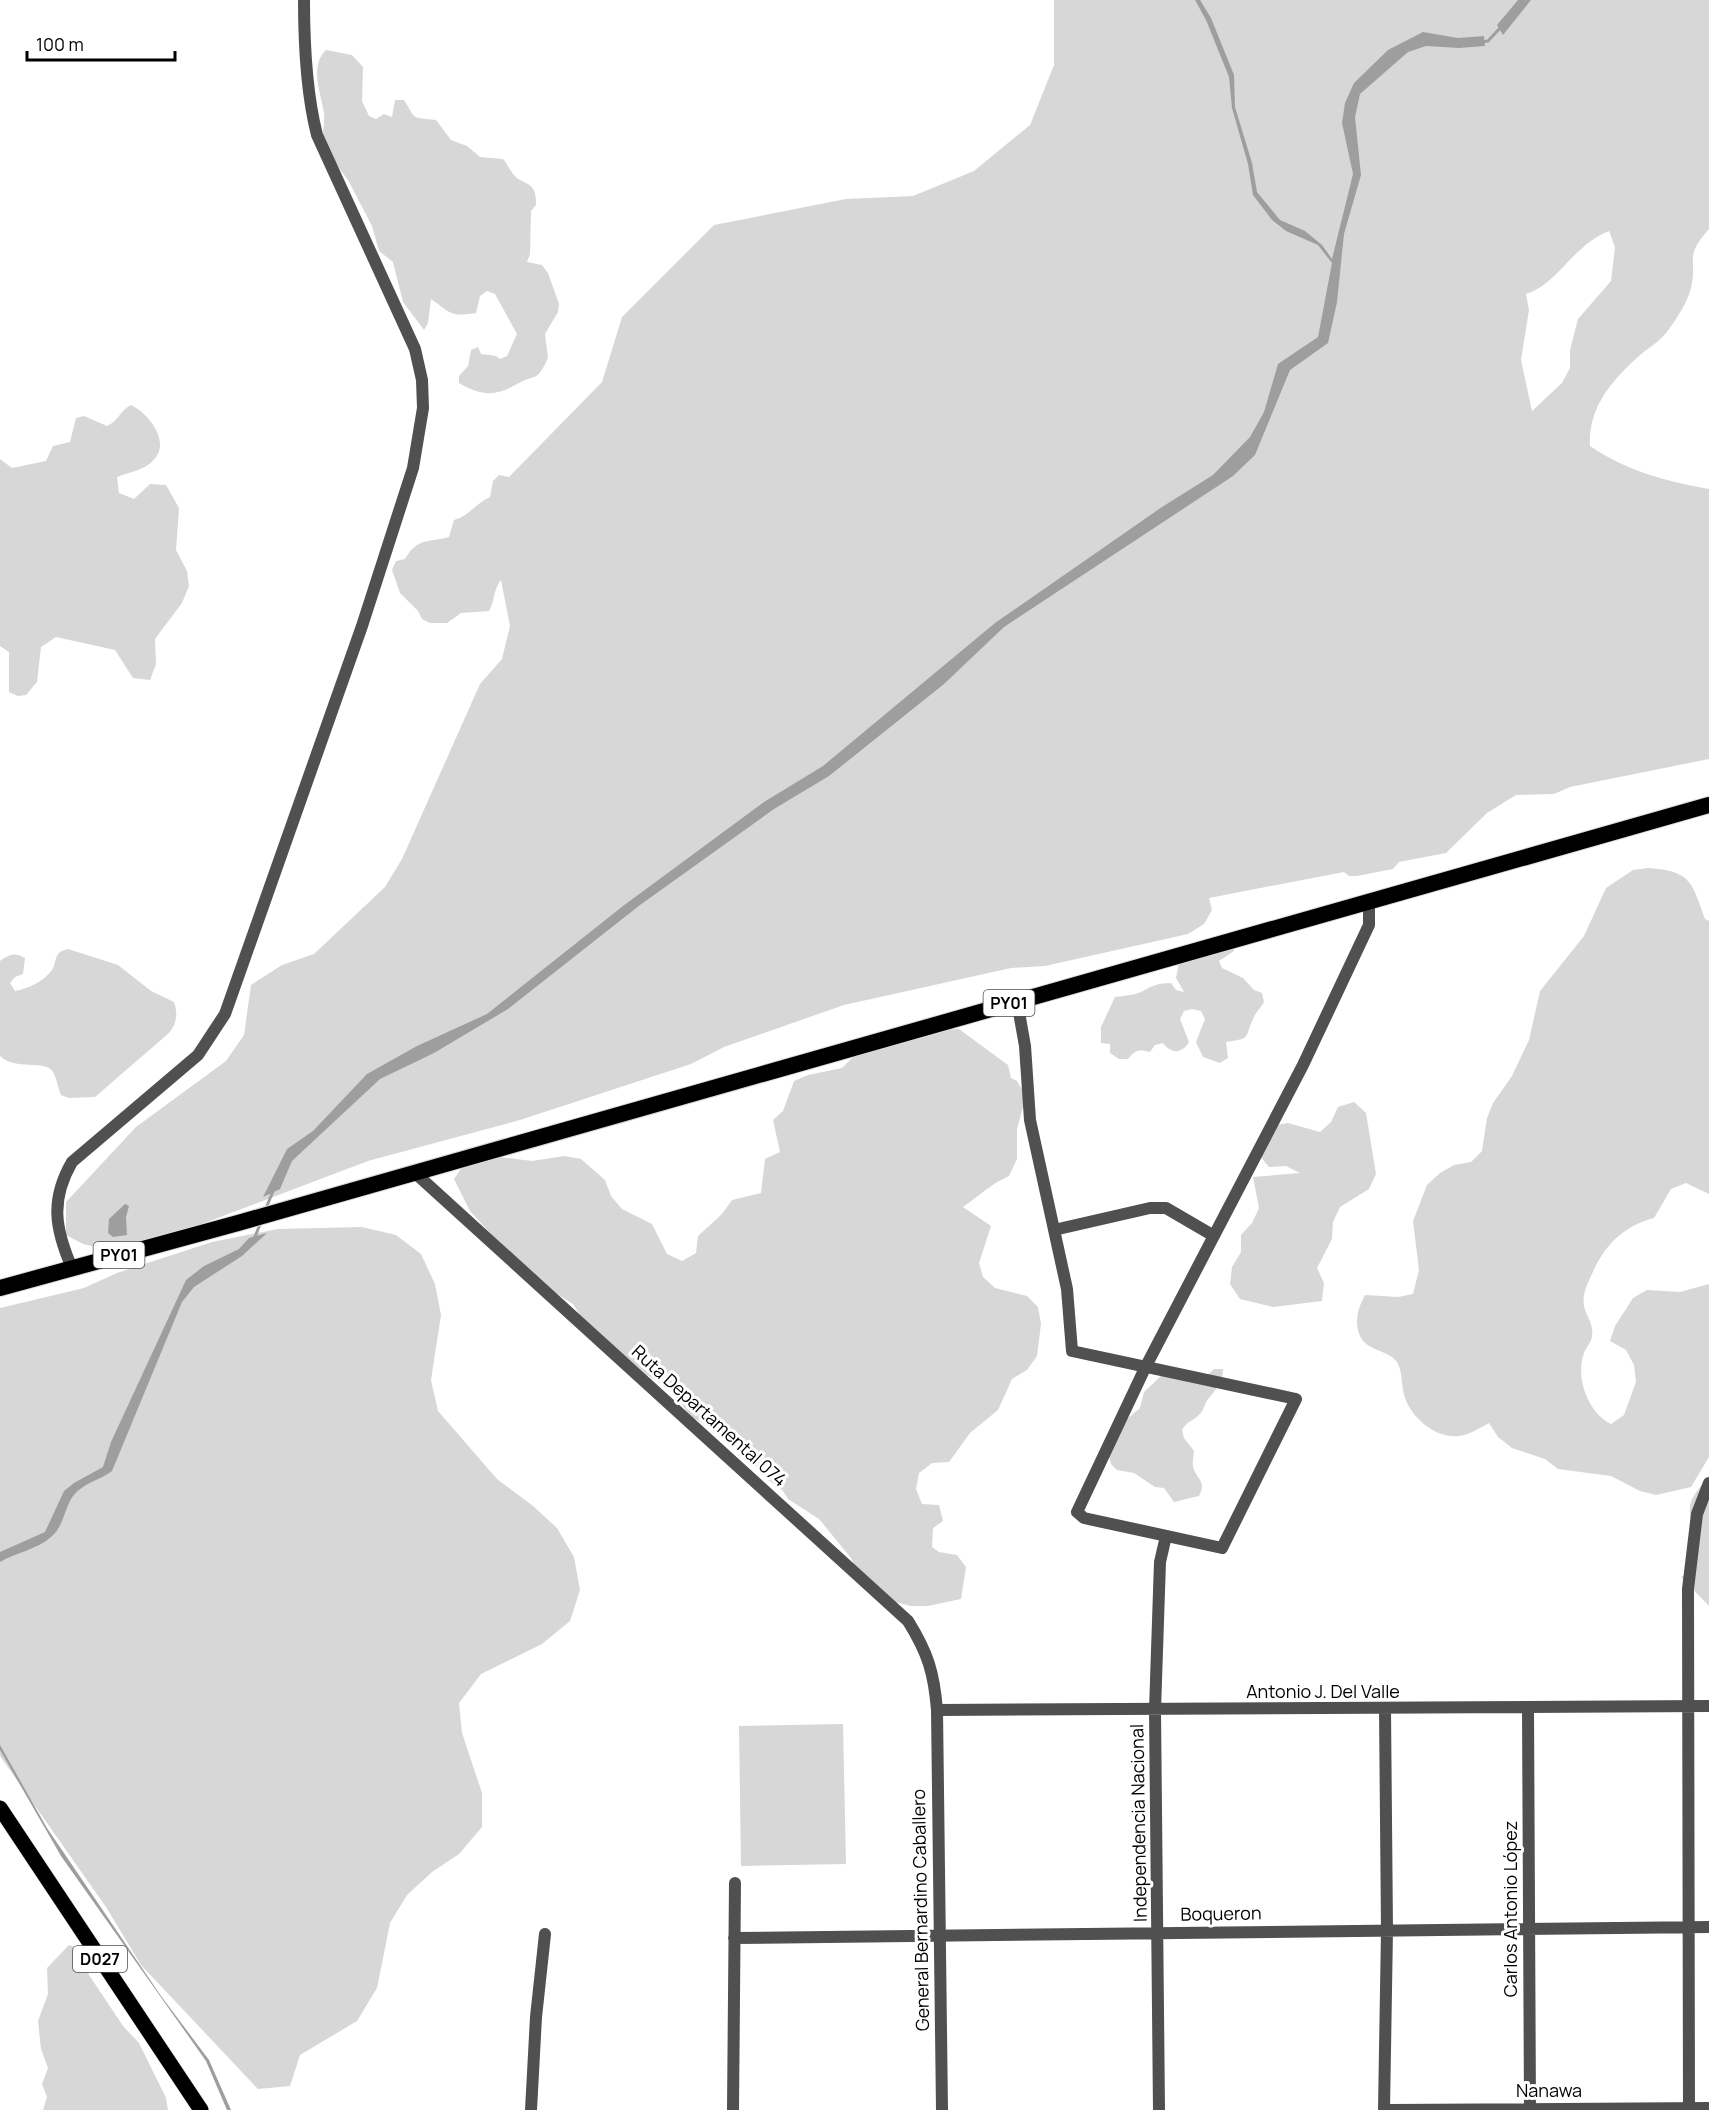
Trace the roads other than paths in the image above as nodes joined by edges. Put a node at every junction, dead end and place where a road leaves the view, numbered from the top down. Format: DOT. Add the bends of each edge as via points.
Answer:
graph roads {
  1 [pos="304,0"];
  2 [pos="1709,805"];
  3 [pos="1369,901"];
  4 [pos="1017,1001"];
  5 [pos="414,1172"];
  6 [pos="1054,1230"];
  7 [pos="1214,1236"];
  8 [pos="72,1268"];
  9 [pos="0,1288"];
  10 [pos="1145,1368"];
  11 [pos="1709,1483"];
  12 [pos="1166,1536"];
  13 [pos="1688,1706"];
  14 [pos="1709,1706"];
  15 [pos="1528,1708"];
  16 [pos="1385,1709"];
  17 [pos="937,1710"];
  18 [pos="1155,1710"];
  19 [pos="0,1808"];
  20 [pos="735,1883"];
  21 [pos="1689,1927"];
  22 [pos="1709,1927"];
  23 [pos="1529,1929"];
  24 [pos="1387,1930"];
  25 [pos="1158,1933"];
  26 [pos="545,1934"];
  27 [pos="939,1936"];
  28 [pos="734,1938"];
  29 [pos="1709,2108"];
  30 [pos="1689,2109"];
  31 [pos="201,2110"];
  32 [pos="531,2110"];
  33 [pos="733,2110"];
  34 [pos="942,2110"];
  35 [pos="1159,2110"];
  36 [pos="1384,2110"];
  37 [pos="1389,2110"];
  38 [pos="1530,2110"];
  1 -- 8 [label="street" via="307,70 317,135 415,349 422,380 419,436 413,468 362,626 225,1014 198,1055 72,1162 61,1180 57,1225"];
  2 -- 3 [label="highway, PY01"];
  3 -- 4 [label="highway, PY01"];
  3 -- 7 [label="street" via="1369,925 1304,1065"];
  4 -- 5 [label="highway, PY01"];
  4 -- 6 [label="street" via="1030,1120"];
  5 -- 8 [label="highway, PY01"];
  5 -- 17 [label="street, Ruta Departamental 074" via="908,1621 931,1664"];
  6 -- 7 [label="street" via="1150,1208 1166,1209"];
  6 -- 10 [label="street" via="1067,1289 1072,1351"];
  7 -- 10 [label="street"];
  8 -- 9 [label="highway, PY01"];
  10 -- 12 [label="street" via="1077,1512 1084,1518"];
  10 -- 12 [label="street" via="1296,1400 1222,1548"];
  11 -- 13 [label="street" via="1698,1514 1688,1589"];
  12 -- 18 [label="street, Independencia Nacional" via="1160,1562"];
  13 -- 14 [label="street, Antonio J. Del Valle"];
  13 -- 15 [label="street, Antonio J. Del Valle"];
  13 -- 21 [label="street"];
  15 -- 16 [label="street, Antonio J. Del Valle"];
  15 -- 23 [label="street, Carlos Antonio López"];
  16 -- 18 [label="street, Antonio J. Del Valle"];
  16 -- 24 [label="street"];
  17 -- 18 [label="street, Antonio J. Del Valle"];
  17 -- 27 [label="street, General Bernardino Caballero"];
  18 -- 25 [label="street, Independencia Nacional"];
  19 -- 31 [label="main road, D027"];
  20 -- 28 [label="street"];
  21 -- 22 [label="street, Boqueron"];
  21 -- 23 [label="street, Boqueron"];
  21 -- 30 [label="street"];
  23 -- 24 [label="street, Boqueron"];
  23 -- 38 [label="street, Carlos Antonio López"];
  24 -- 25 [label="street, Boqueron"];
  24 -- 36 [label="street"];
  25 -- 27 [label="street, Boqueron"];
  25 -- 35 [label="street, Independencia Nacional"];
  26 -- 32 [label="street"];
  27 -- 28 [label="street, Boqueron"];
  27 -- 34 [label="street, General Bernardino Caballero"];
  28 -- 33 [label="street"];
  29 -- 30 [label="street, Nanawa"];
  30 -- 38 [label="street, Nanawa"];
  37 -- 38 [label="street, Nanawa"];
}
